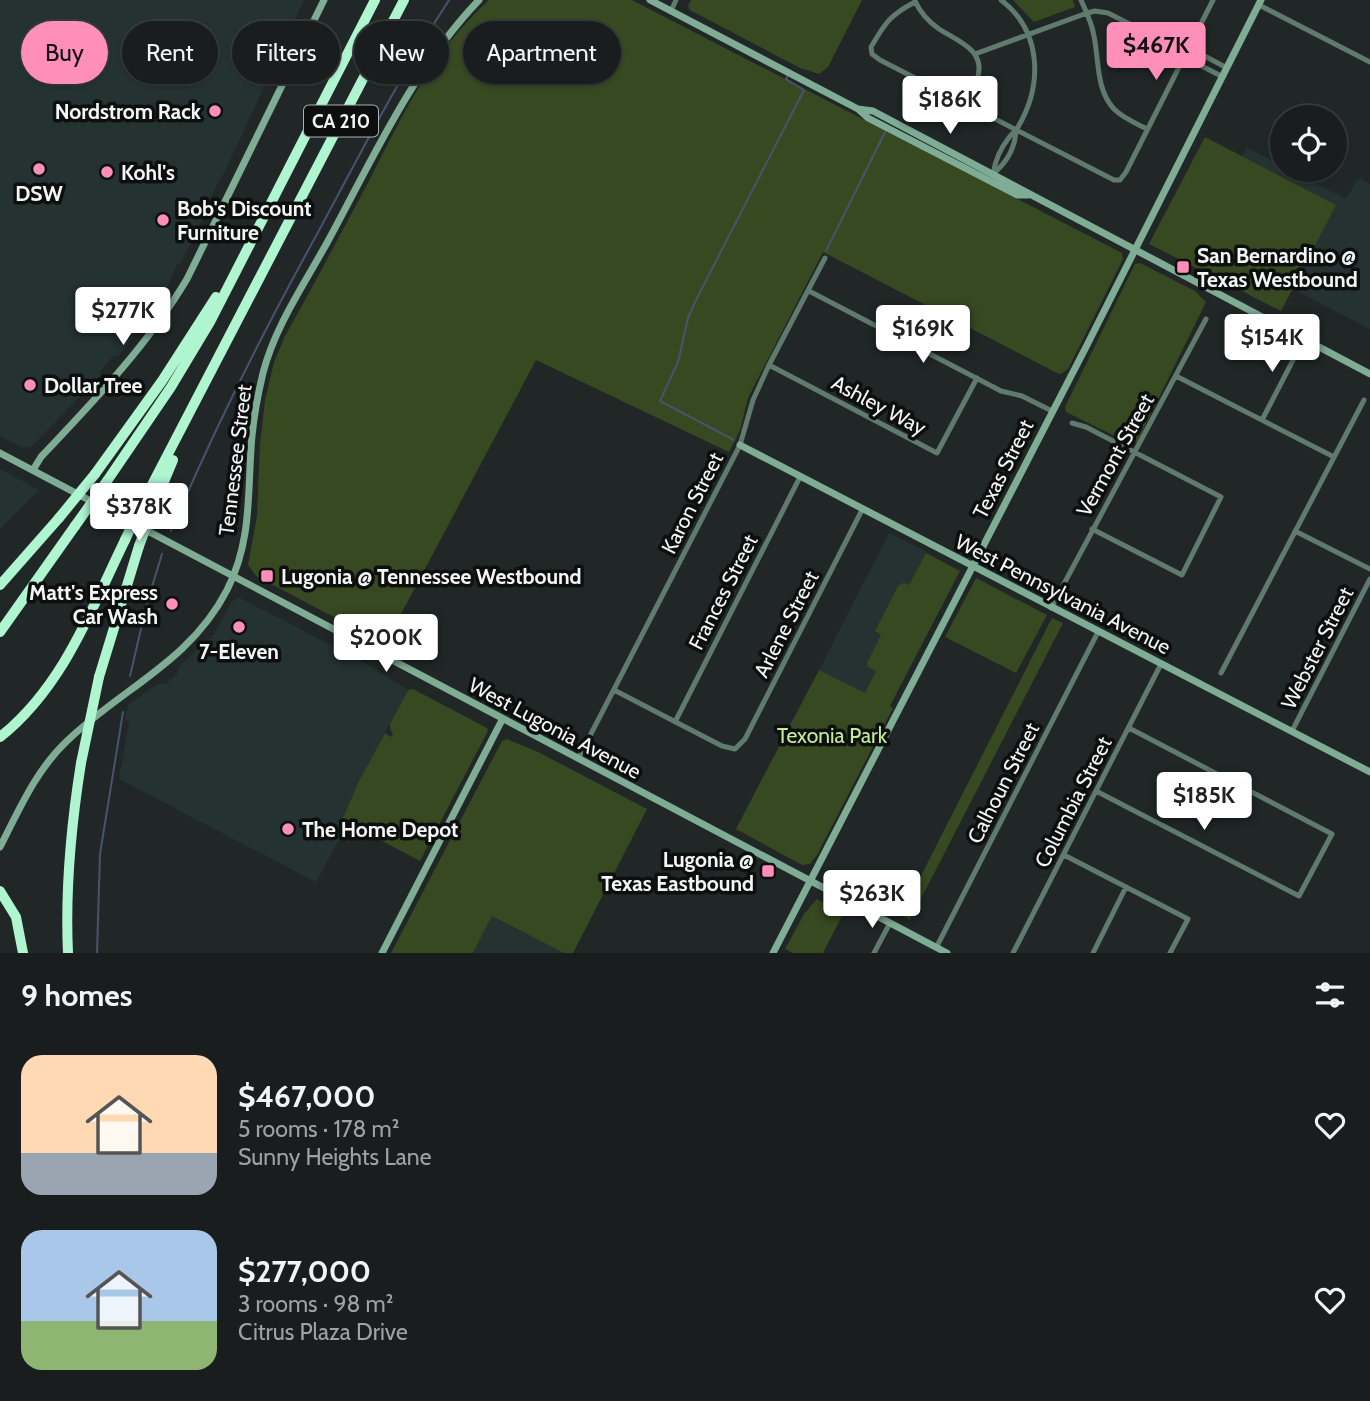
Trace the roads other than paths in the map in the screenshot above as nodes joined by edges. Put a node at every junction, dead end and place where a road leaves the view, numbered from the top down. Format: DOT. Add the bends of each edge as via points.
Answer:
graph roads {
  1 [pos="324,0"];
  2 [pos="374,0"];
  3 [pos="404,0"];
  4 [pos="478,0"];
  5 [pos="650,0"];
  6 [pos="676,0"];
  7 [pos="1001,0"];
  8 [pos="1080,0"];
  9 [pos="915,1"];
  10 [pos="1211,1"];
  11 [pos="1260,2"];
  12 [pos="671,11"];
  13 [pos="1087,13"];
  14 [pos="1027,33"];
  15 [pos="1187,51"];
  16 [pos="975,54"];
  17 [pos="1370,62"];
  18 [pos="1227,68"];
  19 [pos="1223,77"];
  20 [pos="965,105"];
  21 [pos="858,109"];
  22 [pos="1147,129"];
  23 [pos="1016,131"];
  24 [pos="932,151"];
  25 [pos="993,174"];
  26 [pos="1028,195"];
  27 [pos="250,243"];
  28 [pos="1135,250"];
  29 [pos="825,258"];
  30 [pos="809,291"];
  31 [pos="1206,319"];
  32 [pos="1304,340"];
  33 [pos="769,365"];
  34 [pos="1370,374"];
  35 [pos="1176,376"];
  36 [pos="976,378"];
  37 [pos="1364,400"];
  38 [pos="1052,411"];
  39 [pos="191,414"];
  40 [pos="1262,420"];
  41 [pos="1072,423"];
  42 [pos="740,445"];
  43 [pos="1134,452"];
  44 [pos="0,453"];
  45 [pos="1334,457"];
  46 [pos="33,470"];
  47 [pos="800,477"];
  48 [pos="862,510"];
  49 [pos="1092,529"];
  50 [pos="1295,531"];
  51 [pos="972,566"];
  52 [pos="1370,569"];
  53 [pos="233,578"];
  54 [pos="1370,579"];
  55 [pos="0,584"];
  56 [pos="1051,608"];
  57 [pos="0,632"];
  58 [pos="1098,632"];
  59 [pos="1161,664"];
  60 [pos="1222,673"];
  61 [pos="614,690"];
  62 [pos="502,720"];
  63 [pos="675,722"];
  64 [pos="1129,728"];
  65 [pos="1292,732"];
  66 [pos="0,737"];
  67 [pos="578,759"];
  68 [pos="1370,772"];
  69 [pos="1096,791"];
  70 [pos="0,848"];
  71 [pos="1063,855"];
  72 [pos="810,882"];
  73 [pos="1126,887"];
  74 [pos="0,891"];
  75 [pos="890,923"];
  76 [pos="936,948"];
  77 [pos="23,953"];
  78 [pos="68,953"];
  79 [pos="382,953"];
  80 [pos="773,953"];
  81 [pos="874,953"];
  82 [pos="947,953"];
  83 [pos="1013,953"];
  84 [pos="1093,953"];
  85 [pos="1170,953"];
  1 -- 46 [label="street" via="170,308"];
  2 -- 27 [label="highway, CA 210"];
  3 -- 39 [label="highway, CA 210"];
  4 -- 53 [label="street, Tennessee Street" via="419,75 272,348 255,409 248,524"];
  5 -- 12 [label="street"];
  6 -- 12 [label="street"];
  7 -- 14 [label="street"];
  8 -- 13 [label="street"];
  9 -- 16 [label="street" via="930,21"];
  9 -- 20 [label="street" via="884,26 871,47 872,54"];
  10 -- 15 [label="street"];
  11 -- 17 [label="street"];
  11 -- 18 [label="street, Texas Street"];
  12 -- 21 [label="street"];
  13 -- 14 [label="street"];
  13 -- 15 [label="street" via="1108,13"];
  13 -- 22 [label="street" via="1104,93 1112,107"];
  14 -- 16 [label="street"];
  14 -- 23 [label="street" via="1036,63 1034,87"];
  15 -- 18 [label="street"];
  15 -- 19 [label="street" via="1194,62"];
  15 -- 22 [label="street"];
  16 -- 20 [label="street" via="977,80"];
  18 -- 19 [label="street, Texas Street"];
  19 -- 28 [label="street, Texas Street"];
  20 -- 23 [label="street"];
  21 -- 24 [label="street"];
  21 -- 25 [label="street" via="873,111"];
  22 -- 23 [label="street" via="1120,180"];
  23 -- 25 [label="street" via="1008,137"];
  24 -- 25 [label="street"];
  24 -- 26 [label="street" via="1017,195"];
  25 -- 26 [label="street"];
  26 -- 28 [label="street"];
  27 -- 55 [label="highway, bridge" via="162,381 95,474"];
  27 -- 57 [label="highway, bridge" via="192,353"];
  28 -- 32 [label="street"];
  28 -- 38 [label="street, Texas Street"];
  29 -- 30 [label="street, Karon Street"];
  30 -- 33 [label="street, Karon Street"];
  30 -- 36 [label="street"];
  31 -- 35 [label="street, Vermont Street"];
  32 -- 34 [label="street"];
  32 -- 40 [label="street"];
  33 -- 36 [label="street, Ashley Way" via="937,453"];
  33 -- 42 [label="street, Karon Street"];
  35 -- 40 [label="street"];
  35 -- 43 [label="street, Vermont Street"];
  36 -- 38 [label="street"];
  37 -- 45 [label="street"];
  38 -- 51 [label="street, Texas Street"];
  39 -- 66 [label="highway, bridge" via="65,661 39,699"];
  39 -- 78 [label="highway, bridge" via="139,546 99,677 75,801 68,871"];
  40 -- 45 [label="street"];
  41 -- 43 [label="street"];
  42 -- 47 [label="street, West Pennsylvania Avenue"];
  42 -- 61 [label="street, Karon Street"];
  43 -- 49 [label="street, Vermont Street"];
  43 -- 49 [label="street" via="1222,497 1182,575"];
  44 -- 46 [label="street, West Lugonia Avenue"];
  45 -- 50 [label="street"];
  46 -- 53 [label="street, West Lugonia Avenue"];
  47 -- 48 [label="street, West Pennsylvania Avenue"];
  47 -- 63 [label="street, Frances Street"];
  48 -- 51 [label="street, West Pennsylvania Avenue"];
  48 -- 63 [label="street, Arlene Street" via="745,739 735,749 726,748"];
  49 -- 56 [label="street, Vermont Street"];
  50 -- 52 [label="street"];
  50 -- 60 [label="street"];
  51 -- 56 [label="street, West Pennsylvania Avenue"];
  51 -- 72 [label="street, Texas Street"];
  53 -- 62 [label="street, West Lugonia Avenue"];
  53 -- 70 [label="street, Tennessee Street" via="210,617 184,648 98,713 56,752 31,787"];
  54 -- 65 [label="street, Webster Street"];
  56 -- 58 [label="street, West Pennsylvania Avenue"];
  58 -- 59 [label="street, West Pennsylvania Avenue"];
  58 -- 76 [label="street, Calhoun Street"];
  59 -- 64 [label="street, Columbia Street"];
  59 -- 65 [label="street, West Pennsylvania Avenue"];
  61 -- 63 [label="street"];
  61 -- 67 [label="street, Karon Street"];
  62 -- 67 [label="street, West Lugonia Avenue"];
  62 -- 79 [label="street"];
  64 -- 69 [label="street, Columbia Street"];
  64 -- 69 [label="street" via="1332,834 1299,896"];
  65 -- 68 [label="street, West Pennsylvania Avenue"];
  67 -- 72 [label="street, West Lugonia Avenue"];
  69 -- 71 [label="street, Columbia Street"];
  71 -- 73 [label="street"];
  71 -- 83 [label="street, Columbia Street"];
  72 -- 75 [label="street, West Lugonia Avenue"];
  72 -- 80 [label="street, Texas Street"];
  73 -- 84 [label="street"];
  73 -- 85 [label="street" via="1188,919"];
  74 -- 77 [label="highway" via="16,917"];
  75 -- 76 [label="street, West Lugonia Avenue"];
  75 -- 81 [label="street"];
  76 -- 82 [label="street, West Lugonia Avenue"];
}
